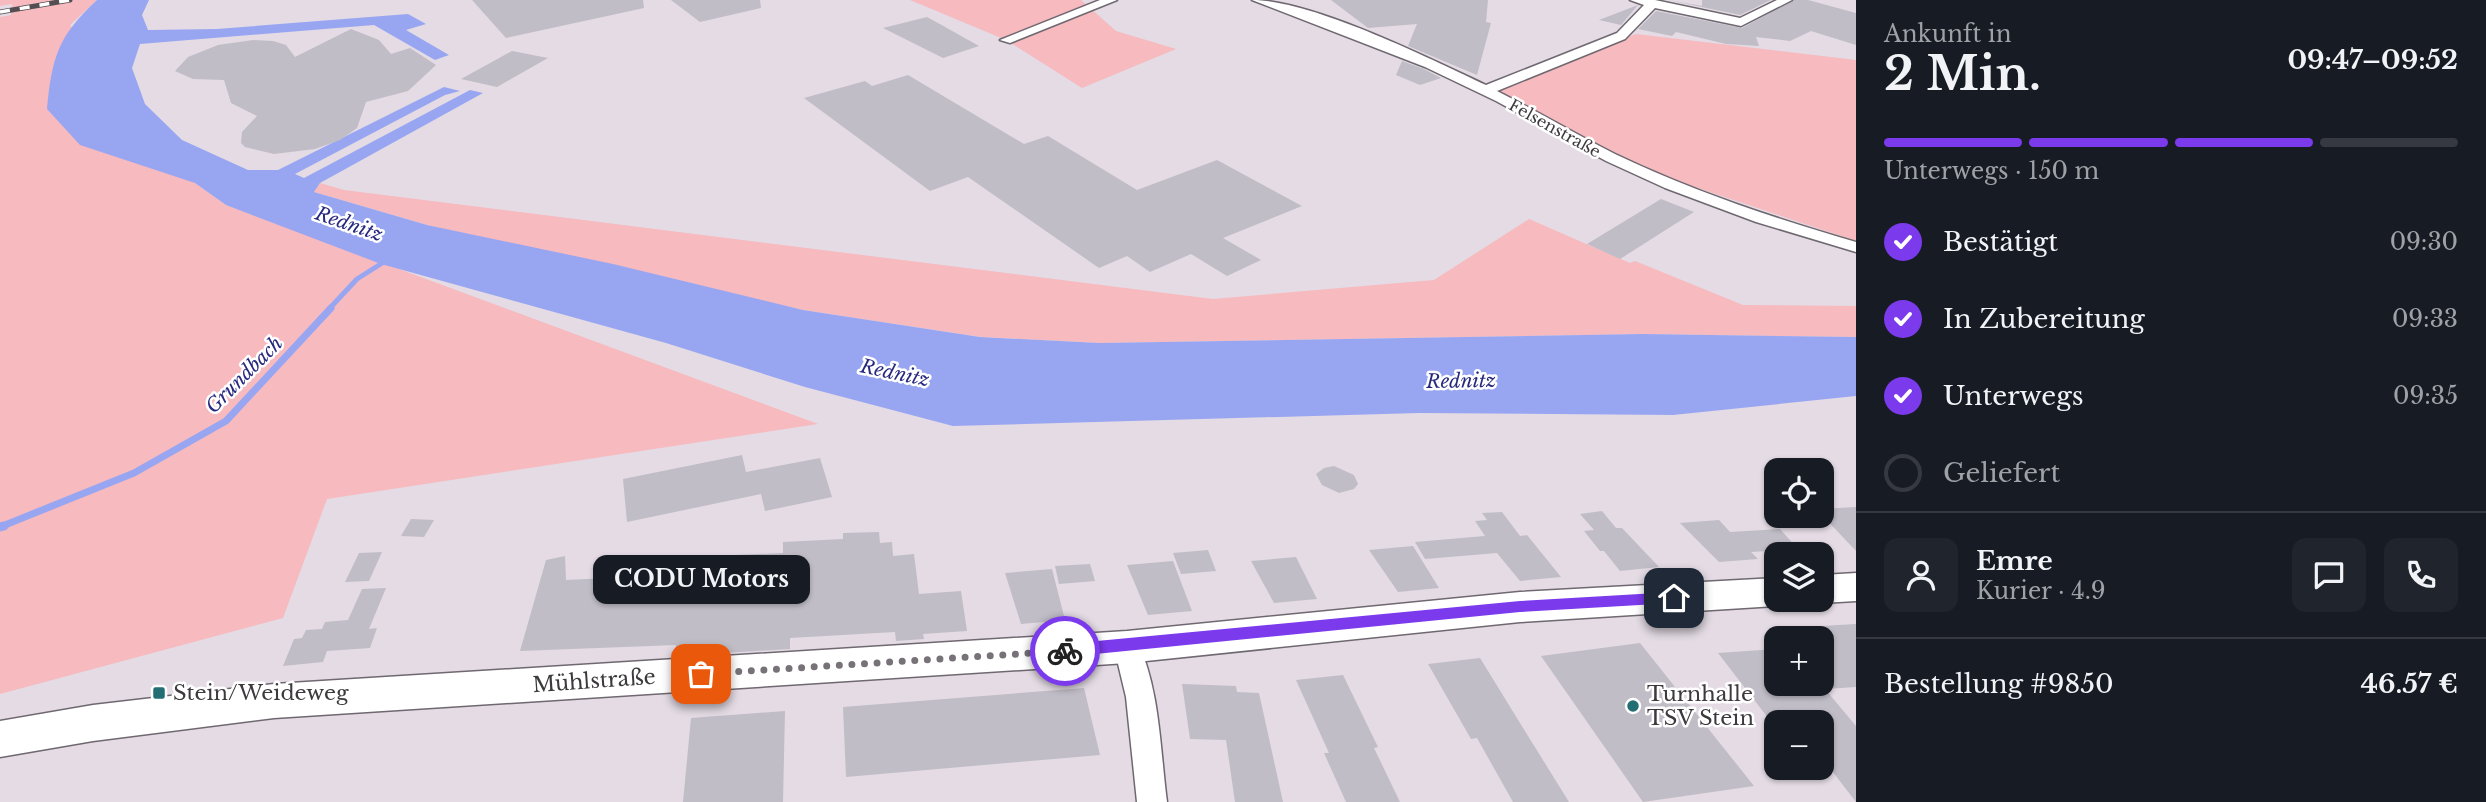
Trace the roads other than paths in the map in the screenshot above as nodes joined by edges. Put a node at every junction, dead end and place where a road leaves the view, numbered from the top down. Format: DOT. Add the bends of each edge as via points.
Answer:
graph roads {
  1 [pos="1111,0"];
  2 [pos="1258,0"];
  3 [pos="1636,0"];
  4 [pos="1786,0"];
  5 [pos="1653,3"];
  6 [pos="1006,40"];
  7 [pos="1486,90"];
  8 [pos="1856,247"];
  9 [pos="1856,587"];
  10 [pos="1834,588"];
  11 [pos="1764,593"];
  12 [pos="1126,647"];
  13 [pos="0,739"];
  14 [pos="1152,802"];
  1 -- 6 [label="street"];
  2 -- 7 [label="street, Felsenstraße" via="1370,38"];
  3 -- 5 [label="street"];
  4 -- 5 [label="street" via="1741,22"];
  5 -- 7 [label="street" via="1621,36"];
  7 -- 8 [label="street, Felsenstraße" via="1640,171 1740,212"];
  9 -- 10 [label="street"];
  11 -- 12 [label="street, Mühlstraße" via="1520,607"];
  12 -- 13 [label="street, Mühlstraße" via="274,701"];
  12 -- 14 [label="street" via="1140,696"];
}
